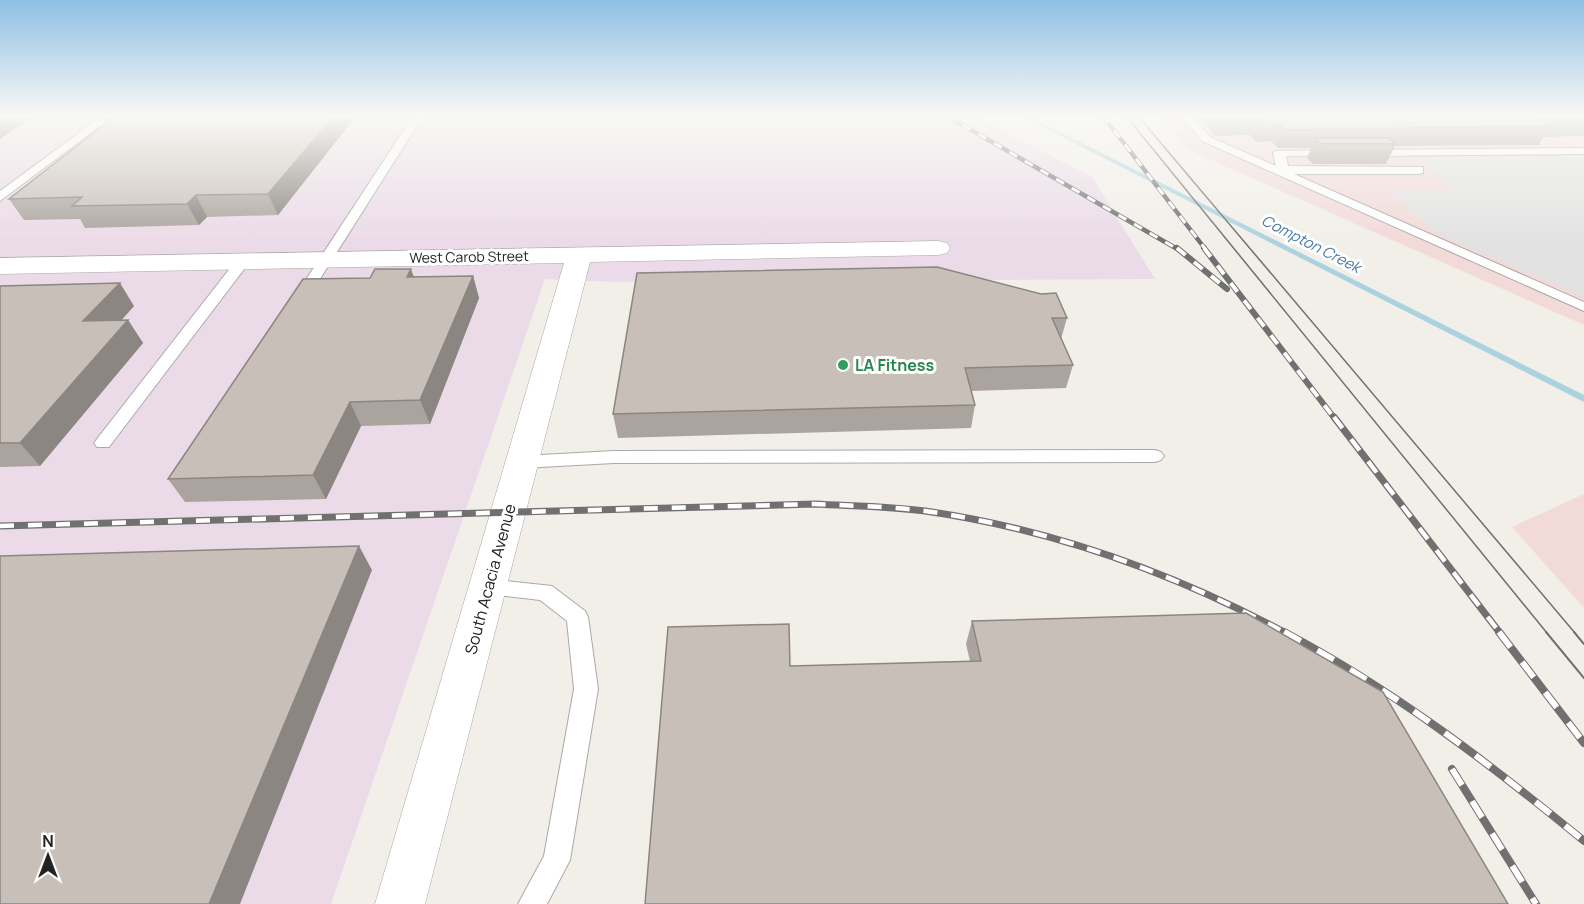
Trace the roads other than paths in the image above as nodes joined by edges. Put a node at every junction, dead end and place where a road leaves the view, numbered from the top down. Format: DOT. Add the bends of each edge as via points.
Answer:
graph roads {
  1 [pos="52,158"];
  2 [pos="390,158"];
  3 [pos="1251,158"];
  4 [pos="1280,158"];
  5 [pos="1419,170"];
  6 [pos="1284,172"];
  7 [pos="0,197"];
  8 [pos="938,248"];
  9 [pos="579,255"];
  10 [pos="324,260"];
  11 [pos="243,261"];
  12 [pos="0,266"];
  13 [pos="1584,307"];
  14 [pos="286,318"];
  15 [pos="103,443"];
  16 [pos="1155,456"];
  17 [pos="522,462"];
  18 [pos="488,587"];
  19 [pos="400,904"];
  20 [pos="532,904"];
  1 -- 7 [label="lane"];
  2 -- 10 [label="lane"];
  3 -- 6 [label="lane"];
  4 -- 6 [label="lane"];
  5 -- 6 [label="lane"];
  6 -- 13 [label="lane"];
  8 -- 9 [label="street, West Carob Street"];
  9 -- 10 [label="street, West Carob Street"];
  9 -- 17 [label="street, South Acacia Avenue"];
  10 -- 11 [label="street, West Carob Street"];
  10 -- 14 [label="lane"];
  11 -- 12 [label="street, West Carob Street"];
  11 -- 15 [label="lane"];
  16 -- 17 [label="lane" via="614,457"];
  17 -- 18 [label="street, South Acacia Avenue"];
  18 -- 19 [label="street, South Acacia Avenue"];
  18 -- 20 [label="lane" via="544,592 577,617 586,689 557,860"];
}
